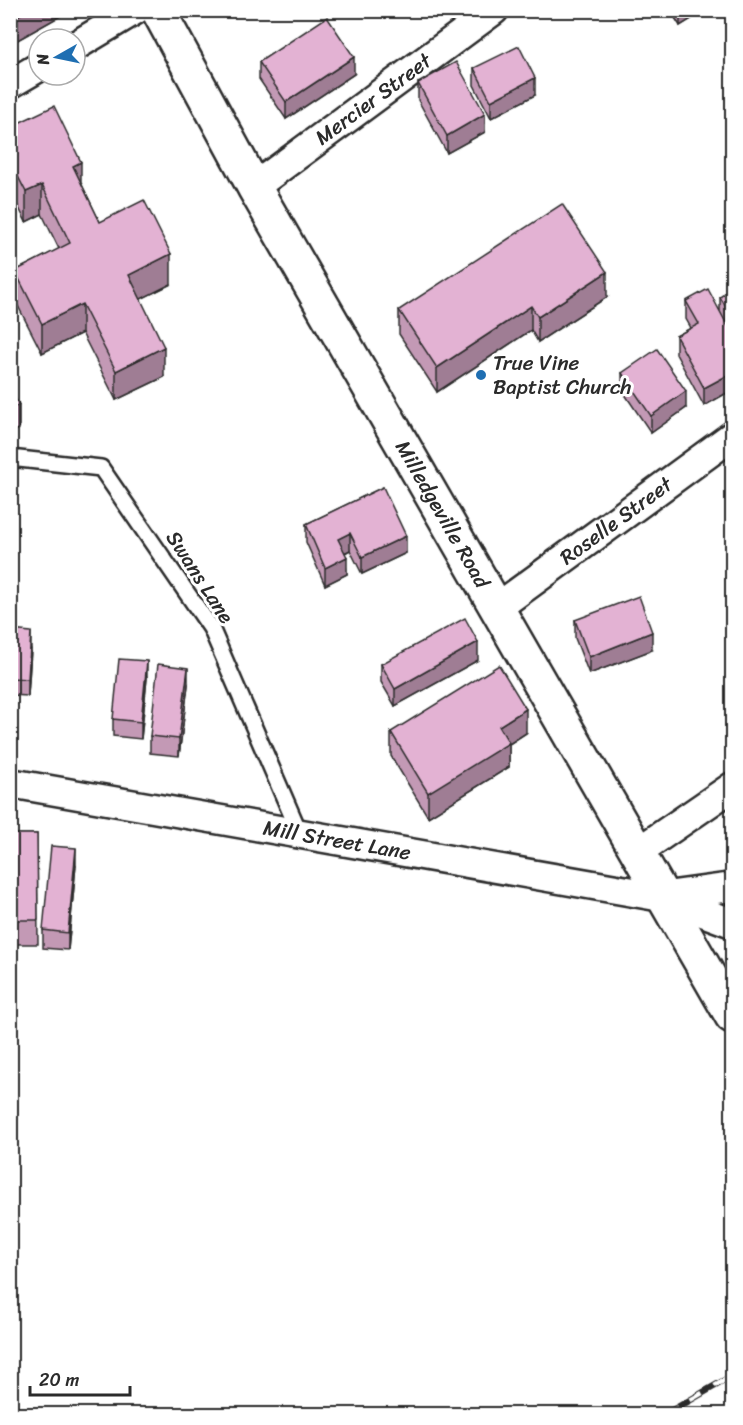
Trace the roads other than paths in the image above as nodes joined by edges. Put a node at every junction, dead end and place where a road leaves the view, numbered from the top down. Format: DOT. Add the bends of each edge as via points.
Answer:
graph roads {
  1 [pos="135,10"];
  2 [pos="158,10"];
  3 [pos="494,10"];
  4 [pos="87,39"];
  5 [pos="27,74"];
  6 [pos="10,84"];
  7 [pos="254,187"];
  8 [pos="732,436"];
  9 [pos="10,458"];
  10 [pos="498,607"];
  11 [pos="10,783"];
  12 [pos="732,787"];
  13 [pos="300,834"];
  14 [pos="639,850"];
  15 [pos="732,887"];
  16 [pos="662,897"];
  17 [pos="732,923"];
  18 [pos="732,1016"];
  1 -- 4 [label="street"];
  2 -- 7 [label="main road, Milledgeville Road"];
  3 -- 7 [label="street, Mercier Street"];
  5 -- 6 [label="street"];
  7 -- 10 [label="main road, Milledgeville Road"];
  8 -- 10 [label="street, Roselle Street"];
  9 -- 13 [label="lane, Swans Lane" via="101,468 212,628"];
  10 -- 14 [label="main road, Milledgeville Road"];
  11 -- 13 [label="street, Mill Street Lane"];
  12 -- 14 [label="street"];
  13 -- 16 [label="street, Mill Street Lane"];
  14 -- 16 [label="main road, Milledgeville Road"];
  15 -- 16 [label="street, Mill Street Lane"];
  16 -- 17 [label="street, Mill Street Lane"];
  16 -- 18 [label="main road, Milledgeville Road"];
}
